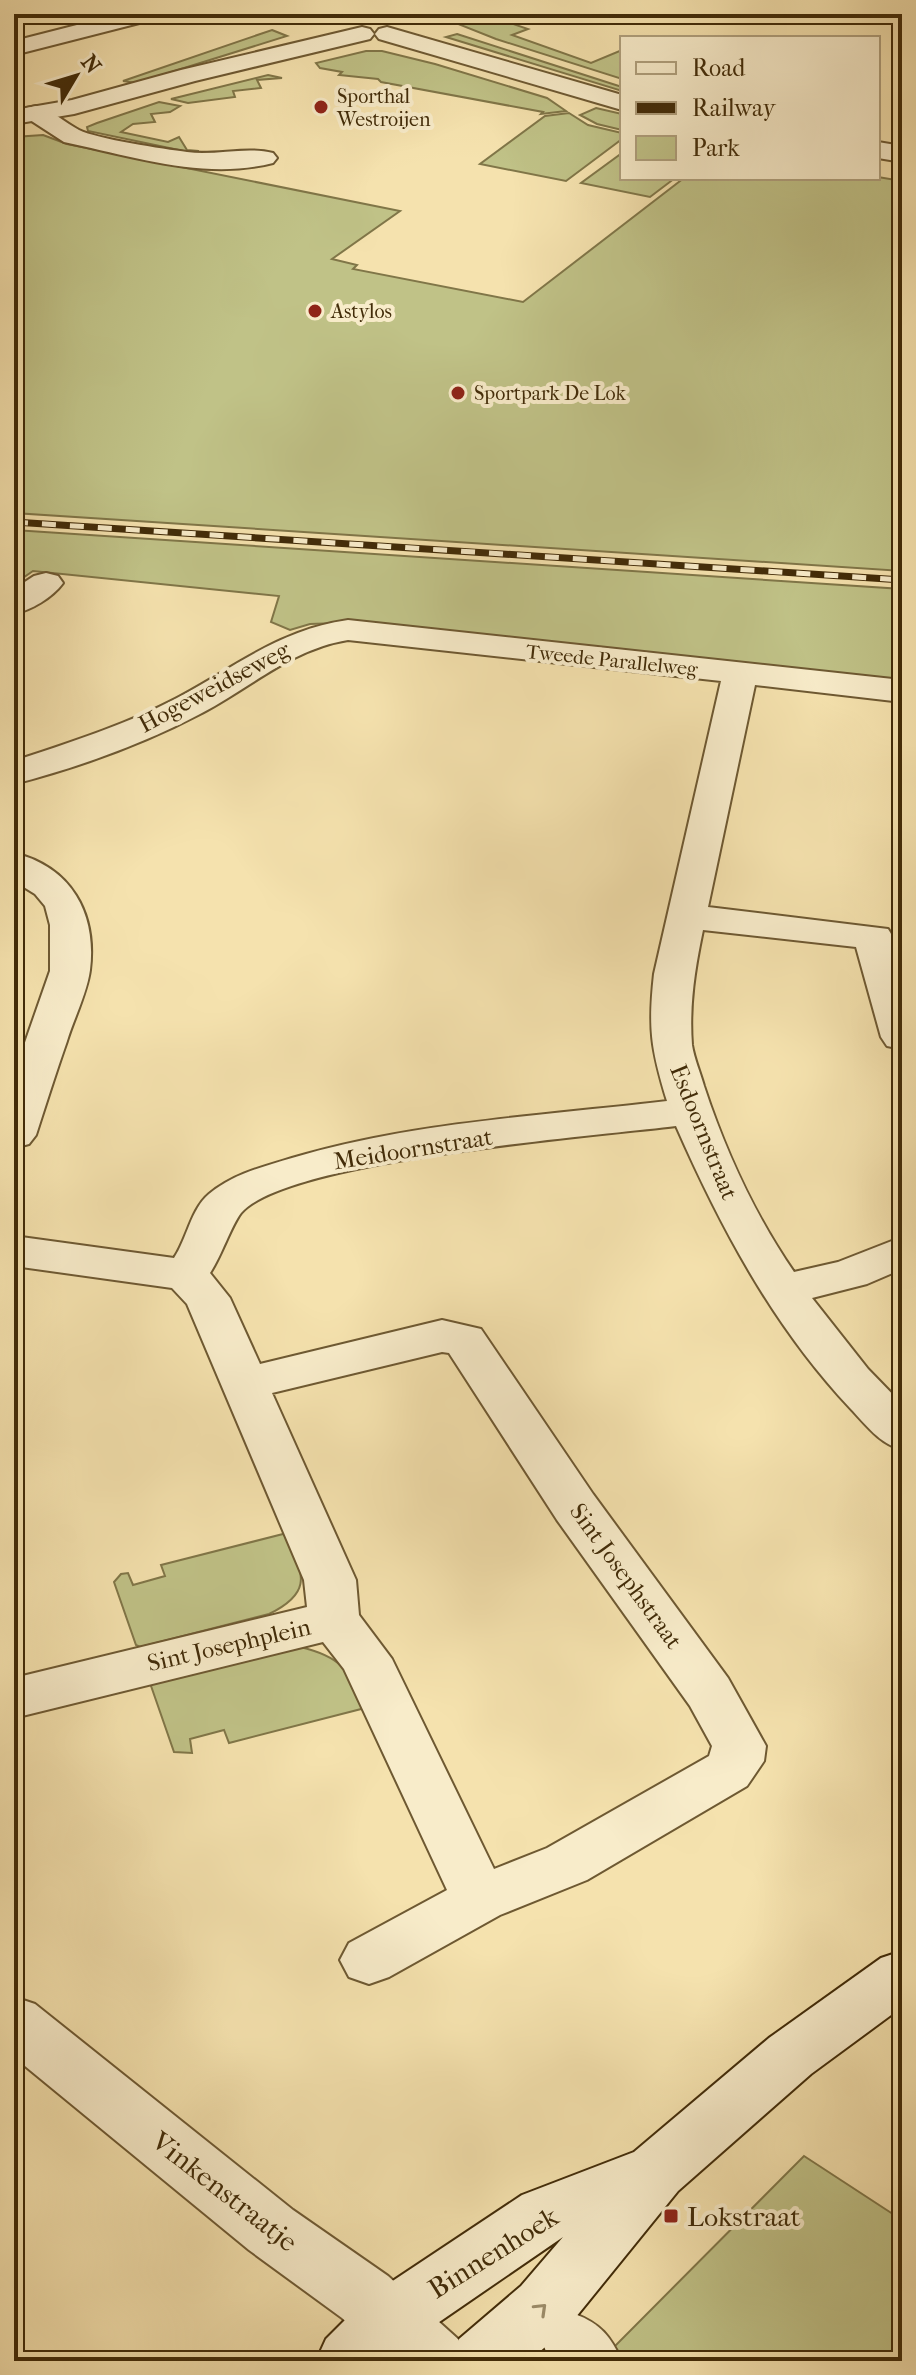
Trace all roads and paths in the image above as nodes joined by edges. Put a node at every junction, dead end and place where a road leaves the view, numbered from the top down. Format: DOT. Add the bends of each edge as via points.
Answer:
graph roads {
  1 [pos="147,14"];
  2 [pos="111,18"];
  3 [pos="399,25"];
  4 [pos="362,34"];
  5 [pos="14,48"];
  6 [pos="189,75"];
  7 [pos="620,93"];
  8 [pos="620,102"];
  9 [pos="25,115"];
  10 [pos="880,153"];
  11 [pos="902,157"];
  12 [pos="264,158"];
  13 [pos="46,583"];
  14 [pos="14,604"];
  15 [pos="323,631"];
  16 [pos="740,675"];
  17 [pos="902,691"];
  18 [pos="14,773"];
  19 [pos="14,864"];
  20 [pos="687,916"];
  21 [pos="902,1037"];
  22 [pos="691,1111"];
  23 [pos="14,1135"];
  24 [pos="14,1251"];
  25 [pos="902,1252"];
  26 [pos="186,1275"];
  27 [pos="783,1290"];
  28 [pos="245,1384"];
  29 [pos="902,1433"];
  30 [pos="334,1620"];
  31 [pos="14,1698"];
  32 [pos="480,1899"];
  33 [pos="369,1960"];
  34 [pos="902,1975"];
  35 [pos="14,2022"];
  36 [pos="656,2172"];
  37 [pos="369,2340"];
  38 [pos="435,2361"];
  39 [pos="482,2361"];
  1 -- 2 [label="street"];
  2 -- 5 [label="street"];
  3 -- 4 [label="street"];
  3 -- 7 [label="street"];
  3 -- 8 [label="street"];
  4 -- 6 [label="street"];
  4 -- 6 [label="street" via="343,31 334,21"];
  6 -- 9 [label="street" via="88,104"];
  9 -- 12 [label="street" via="73,137 201,162"];
  10 -- 11 [label="street"];
  13 -- 14 [label="street"];
  15 -- 16 [label="street, Tweede Parallelweg"];
  15 -- 18 [label="street, Hogeweidseweg" via="187,707 92,748"];
  16 -- 17 [label="street, Tweede Parallelweg"];
  16 -- 20 [label="street, Esdoornstraat"];
  19 -- 23 [label="street" via="49,886 64,904 70,925 70,971"];
  20 -- 21 [label="street" via="874,937"];
  20 -- 22 [label="street, Esdoornstraat" via="670,1013 672,1049"];
  22 -- 26 [label="street, Meidoornstraat" via="401,1147 272,1178 222,1206"];
  22 -- 27 [label="street, Esdoornstraat" via="733,1205"];
  24 -- 26 [label="street"];
  25 -- 27 [label="street" via="851,1274"];
  26 -- 28 [label="street" via="207,1298"];
  27 -- 29 [label="street, Esdoornstraat" via="851,1380"];
  28 -- 30 [label="street" via="330,1580"];
  28 -- 32 [label="street, Sint Josephstraat" via="442,1336 464,1340 575,1507 687,1660 739,1746 737,1761 728,1771 567,1864"];
  30 -- 31 [label="street, Sint Josephplein"];
  30 -- 32 [label="street" via="366,1659"];
  32 -- 33 [label="street, Sint Josephstraat"];
  34 -- 36 [label="street, Binnenhoek" via="790,2056"];
  35 -- 37 [label="street, Vinkenstraatje" via="271,2230 365,2297"];
  36 -- 37 [label="street, Binnenhoek" via="544,2215"];
  39 -- 36 [label="street, Binnenhoek, one-way" via="544,2307"];
  37 -- 38 [label="street, Vinkenstraatje"];
}
